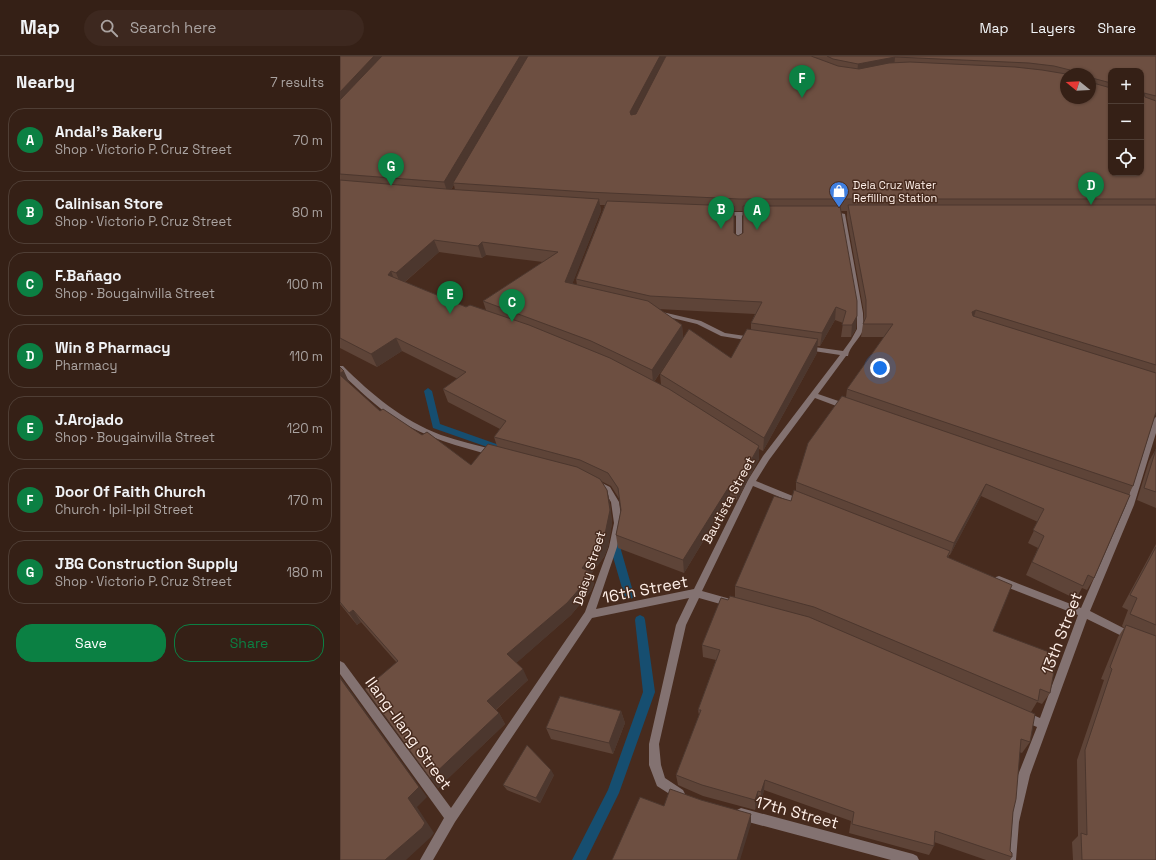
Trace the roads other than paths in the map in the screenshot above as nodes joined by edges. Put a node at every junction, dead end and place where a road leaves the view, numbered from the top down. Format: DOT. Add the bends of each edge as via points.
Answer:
graph roads {
  1 [pos="718,214"];
  2 [pos="763,214"];
  3 [pos="834,214"];
  4 [pos="842,214"];
  5 [pos="850,214"];
  6 [pos="739,215"];
  7 [pos="739,245"];
  8 [pos="653,312"];
  9 [pos="699,322"];
  10 [pos="694,329"];
  11 [pos="759,340"];
  12 [pos="802,347"];
  13 [pos="846,354"];
  14 [pos="340,368"];
  15 [pos="814,395"];
  16 [pos="859,411"];
  17 [pos="1156,420"];
  18 [pos="500,454"];
  19 [pos="589,480"];
  20 [pos="751,482"];
  21 [pos="810,506"];
  22 [pos="988,575"];
  23 [pos="696,593"];
  24 [pos="738,605"];
  25 [pos="1084,613"];
  26 [pos="589,614"];
  27 [pos="1139,640"];
  28 [pos="340,666"];
  29 [pos="1013,712"];
  30 [pos="1042,724"];
  31 [pos="690,799"];
  32 [pos="733,812"];
  33 [pos="451,818"];
  34 [pos="426,860"];
  35 [pos="913,860"];
  36 [pos="1010,860"];
  1 -- 6 [label="street"];
  2 -- 6 [label="street"];
  3 -- 4 [label="street"];
  4 -- 5 [label="street"];
  4 -- 13 [label="street, Bautista Street" via="860,313 860,329"];
  6 -- 7 [label="street"];
  8 -- 9 [label="street"];
  9 -- 10 [label="street"];
  9 -- 11 [label="street" via="724,335"];
  12 -- 13 [label="street"];
  13 -- 15 [label="street, Bautista Street"];
  14 -- 18 [label="street" via="380,404 408,423 430,434"];
  15 -- 16 [label="street"];
  15 -- 20 [label="street, Bautista Street" via="763,456"];
  17 -- 25 [label="street, 13th Street"];
  19 -- 26 [label="street, Daisy Street" via="607,489 615,502 618,523 613,547"];
  20 -- 21 [label="street"];
  20 -- 23 [label="street, Bautista Street"];
  22 -- 25 [label="street"];
  23 -- 24 [label="street, 16th Street"];
  23 -- 26 [label="street, 16th Street"];
  23 -- 31 [label="street, Bautista Street" via="681,625 654,744 655,765 661,782"];
  25 -- 27 [label="street"];
  25 -- 30 [label="street, 13th Street"];
  26 -- 33 [label="street, Daisy Street"];
  28 -- 33 [label="street, Ilang-Ilang Street"];
  29 -- 30 [label="street"];
  30 -- 36 [label="street, 13th Street" via="1024,775 1013,822"];
  32 -- 35 [label="street, 17th Street"];
  33 -- 34 [label="street, Daisy Street"];
}
